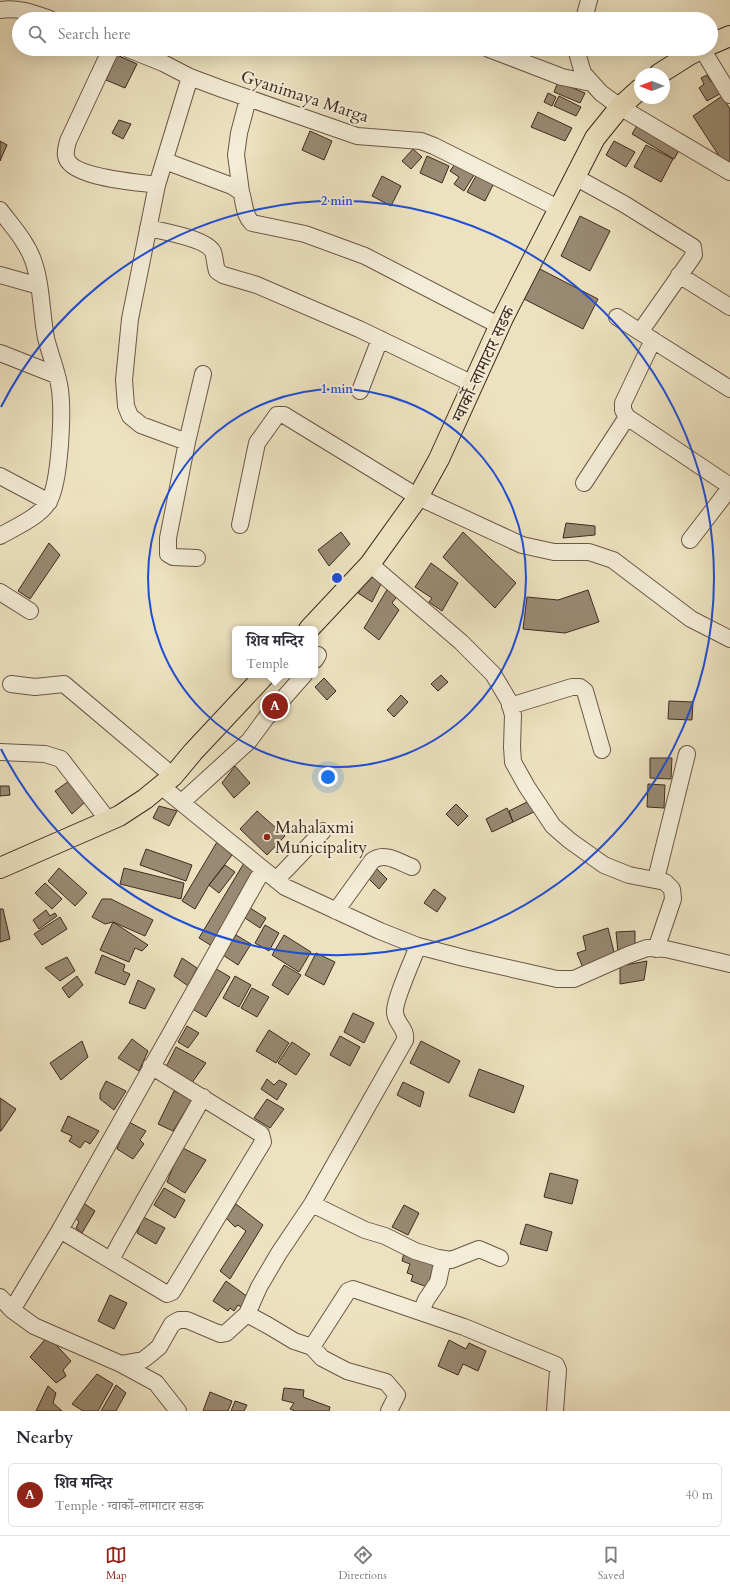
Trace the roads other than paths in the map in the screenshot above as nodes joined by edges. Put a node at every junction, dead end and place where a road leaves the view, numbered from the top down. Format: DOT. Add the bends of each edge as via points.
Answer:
graph roads {
  1 [pos="590,0"];
  2 [pos="0,10"];
  3 [pos="32,12"];
  4 [pos="586,12"];
  5 [pos="730,36"];
  6 [pos="718,41"];
  7 [pos="108,56"];
  8 [pos="146,56"];
  9 [pos="508,56"];
  10 [pos="578,56"];
  11 [pos="687,56"];
  12 [pos="706,56"];
  13 [pos="668,68"];
  14 [pos="190,77"];
  15 [pos="591,83"];
  16 [pos="634,94"];
  17 [pos="730,95"];
  18 [pos="248,99"];
  19 [pos="620,106"];
  20 [pos="165,161"];
  21 [pos="730,172"];
  22 [pos="575,177"];
  23 [pos="157,185"];
  24 [pos="241,192"];
  25 [pos="558,208"];
  26 [pos="0,210"];
  27 [pos="148,228"];
  28 [pos="0,275"];
  29 [pos="679,275"];
  30 [pos="39,286"];
  31 [pos="730,307"];
  32 [pos="617,317"];
  33 [pos="500,326"];
  34 [pos="647,336"];
  35 [pos="380,339"];
  36 [pos="0,353"];
  37 [pos="203,374"];
  38 [pos="56,375"];
  39 [pos="473,384"];
  40 [pos="730,389"];
  41 [pos="360,391"];
  42 [pos="627,417"];
  43 [pos="187,442"];
  44 [pos="0,476"];
  45 [pos="584,483"];
  46 [pos="730,487"];
  47 [pos="418,497"];
  48 [pos="49,502"];
  49 [pos="240,525"];
  50 [pos="0,536"];
  51 [pos="690,540"];
  52 [pos="197,558"];
  53 [pos="370,564"];
  54 [pos="0,592"];
  55 [pos="30,611"];
  56 [pos="312,626"];
  57 [pos="730,639"];
  58 [pos="263,678"];
  59 [pos="301,678"];
  60 [pos="11,684"];
  61 [pos="510,706"];
  62 [pos="602,750"];
  63 [pos="0,752"];
  64 [pos="687,754"];
  65 [pos="167,781"];
  66 [pos="182,802"];
  67 [pos="108,820"];
  68 [pos="323,831"];
  69 [pos="412,867"];
  70 [pos="0,868"];
  71 [pos="270,876"];
  72 [pos="656,880"];
  73 [pos="336,911"];
  74 [pos="418,946"];
  75 [pos="656,949"];
  76 [pos="730,964"];
  77 [pos="151,1066"];
  78 [pos="204,1097"];
  79 [pos="312,1204"];
  80 [pos="60,1230"];
  81 [pos="500,1258"];
  82 [pos="443,1259"];
  83 [pos="111,1260"];
  84 [pos="0,1297"];
  85 [pos="12,1310"];
  86 [pos="421,1312"];
  87 [pos="247,1314"];
  88 [pos="312,1347"];
  89 [pos="121,1364"];
  90 [pos="173,1408"];
  91 [pos="389,1411"];
  92 [pos="555,1411"];
  1 -- 4 [label="street"];
  2 -- 3 [label="street"];
  5 -- 6 [label="main road"];
  7 -- 23 [label="street" via="68,140 66,157 72,167 89,175"];
  8 -- 14 [label="street, Gyanimaya Marga"];
  9 -- 15 [label="street" via="562,76"];
  10 -- 15 [label="street" via="583,73"];
  11 -- 13 [label="main road"];
  12 -- 17 [label="street"];
  14 -- 18 [label="street, Gyanimaya Marga"];
  14 -- 20 [label="street"];
  15 -- 19 [label="street" via="600,93"];
  16 -- 19 [label="main road, ग्वार्को-लामाटार सडक"];
  18 -- 24 [label="street" via="236,155"];
  18 -- 25 [label="street, Gyanimaya Marga" via="357,136 421,141"];
  19 -- 21 [label="street"];
  19 -- 22 [label="main road, ग्वार्को-लामाटार सडक" via="595,138"];
  20 -- 23 [label="street"];
  20 -- 24 [label="street" via="232,186"];
  22 -- 25 [label="main road, ग्वार्को-लामाटार सडक"];
  22 -- 29 [label="street" via="693,247 694,255"];
  23 -- 27 [label="street"];
  24 -- 33 [label="street" via="244,210 252,223 305,234 365,256"];
  25 -- 33 [label="main road, ग्वार्को-लामाटार सडक"];
  26 -- 30 [label="street" via="23,239 33,261"];
  27 -- 35 [label="street" via="208,246 213,252 217,270 223,275 256,285"];
  27 -- 43 [label="street" via="130,319 124,380 126,406 130,416 140,425"];
  28 -- 30 [label="street"];
  29 -- 31 [label="street"];
  29 -- 34 [label="street"];
  30 -- 38 [label="street" via="46,338"];
  32 -- 34 [label="street"];
  33 -- 39 [label="main road, ग्वार्को-लामाटार सडक"];
  34 -- 40 [label="street"];
  34 -- 42 [label="street" via="623,403"];
  35 -- 39 [label="street"];
  35 -- 41 [label="street"];
  36 -- 38 [label="street"];
  37 -- 43 [label="street"];
  38 -- 48 [label="street" via="60,390 61,417 56,478"];
  39 -- 47 [label="main road, ग्वार्को-लामाटार सडक" via="439,459"];
  42 -- 45 [label="street"];
  42 -- 46 [label="street"];
  43 -- 52 [label="street" via="168,538 168,554 173,557"];
  44 -- 48 [label="street"];
  46 -- 51 [label="street"];
  47 -- 49 [label="street" via="284,415 277,415 256,443"];
  47 -- 53 [label="main road, ग्वार्को-लामाटार सडक"];
  47 -- 57 [label="street" via="522,544 554,552 589,552 613,560 692,619"];
  48 -- 50 [label="street" via="34,516"];
  53 -- 56 [label="main road, ग्वार्को-लामाटार सडक"];
  53 -- 61 [label="street" via="493,674"];
  54 -- 55 [label="street"];
  58 -- 65 [label="main road"];
  59 -- 66 [label="street" via="249,741"];
  60 -- 65 [label="street" via="35,687 64,684"];
  61 -- 62 [label="street" via="572,687 580,687 585,691"];
  61 -- 72 [label="street" via="513,715 513,762 553,826 604,865 629,875"];
  63 -- 67 [label="street" via="45,754 61,758"];
  64 -- 72 [label="street"];
  65 -- 66 [label="street"];
  65 -- 67 [label="main road" via="145,799"];
  66 -- 71 [label="street"];
  67 -- 70 [label="main road"];
  68 -- 71 [label="street"];
  69 -- 73 [label="street" via="384,856 376,857"];
  71 -- 73 [label="street" via="285,887"];
  71 -- 77 [label="street" via="258,878"];
  72 -- 75 [label="street" via="665,882 672,889 673,900"];
  73 -- 74 [label="street"];
  74 -- 75 [label="street" via="557,979 574,979 647,948"];
  74 -- 79 [label="street" via="395,1006 396,1018 404,1029 405,1040"];
  75 -- 76 [label="street"];
  77 -- 78 [label="street"];
  77 -- 80 [label="street"];
  78 -- 83 [label="street"];
  78 -- 83 [label="street" via="261,1134 263,1142 172,1292 167,1294"];
  79 -- 82 [label="street" via="415,1251"];
  79 -- 87 [label="street" via="279,1253"];
  80 -- 83 [label="street"];
  80 -- 85 [label="street"];
  81 -- 82 [label="street" via="479,1249 451,1260"];
  82 -- 86 [label="street" via="438,1282"];
  84 -- 85 [label="street"];
  85 -- 89 [label="street" via="34,1326"];
  86 -- 88 [label="street" via="351,1289 329,1318"];
  86 -- 92 [label="street" via="556,1365 558,1370"];
  87 -- 88 [label="street" via="294,1341"];
  87 -- 89 [label="street" via="226,1333 220,1334 186,1320 179,1320 172,1324 159,1347 143,1360"];
  88 -- 91 [label="street" via="322,1358 347,1372 386,1382 397,1395"];
  89 -- 90 [label="street" via="156,1383"];
}
